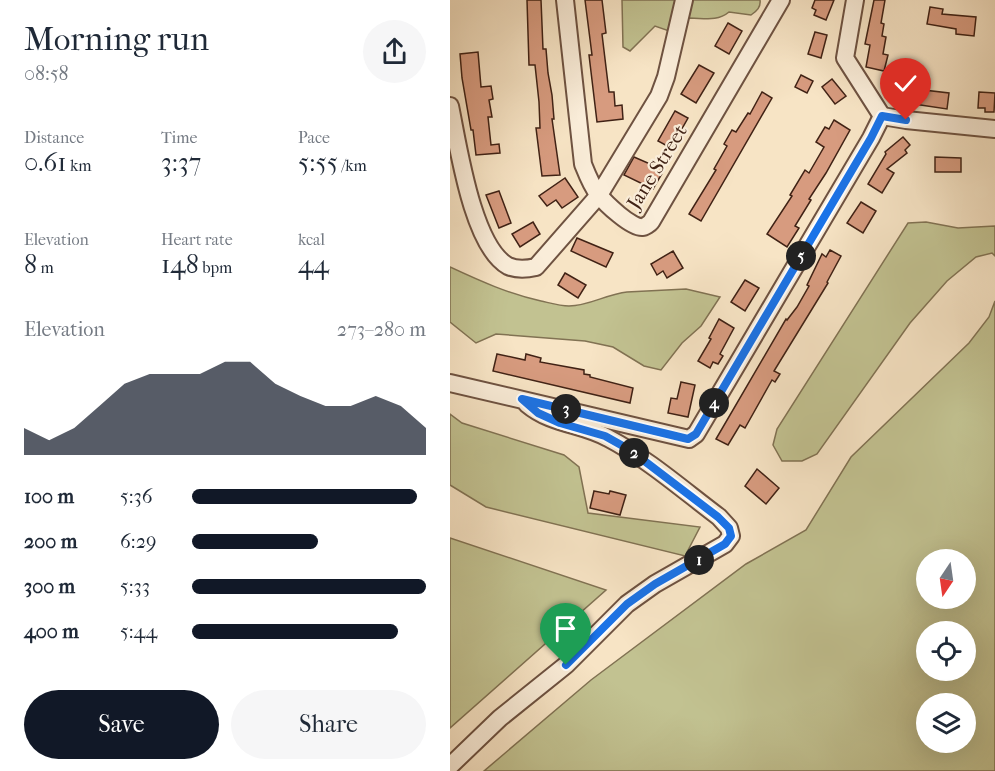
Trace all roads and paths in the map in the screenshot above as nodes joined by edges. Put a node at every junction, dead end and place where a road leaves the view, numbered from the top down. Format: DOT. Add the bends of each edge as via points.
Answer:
graph roads {
  1 [pos="565,0"];
  2 [pos="684,0"];
  3 [pos="781,0"];
  4 [pos="855,0"];
  5 [pos="450,106"];
  6 [pos="882,116"];
  7 [pos="995,129"];
  8 [pos="599,195"];
  9 [pos="450,383"];
  10 [pos="522,399"];
  11 [pos="450,766"];
  1 -- 8 [label="street, Jane Street" via="583,164"];
  2 -- 8 [label="street" via="659,96"];
  3 -- 8 [label="street, Jane Street" via="651,222 636,226"];
  4 -- 6 [label="street" via="845,58"];
  5 -- 8 [label="street" via="480,228 507,265 521,269 536,267"];
  6 -- 7 [label="street"];
  6 -- 10 [label="street" via="696,434 688,439"];
  9 -- 10 [label="street"];
  10 -- 11 [label="street" via="538,413 605,436 630,450 718,517 731,536 725,544 627,604 566,665 500,718"];
}
